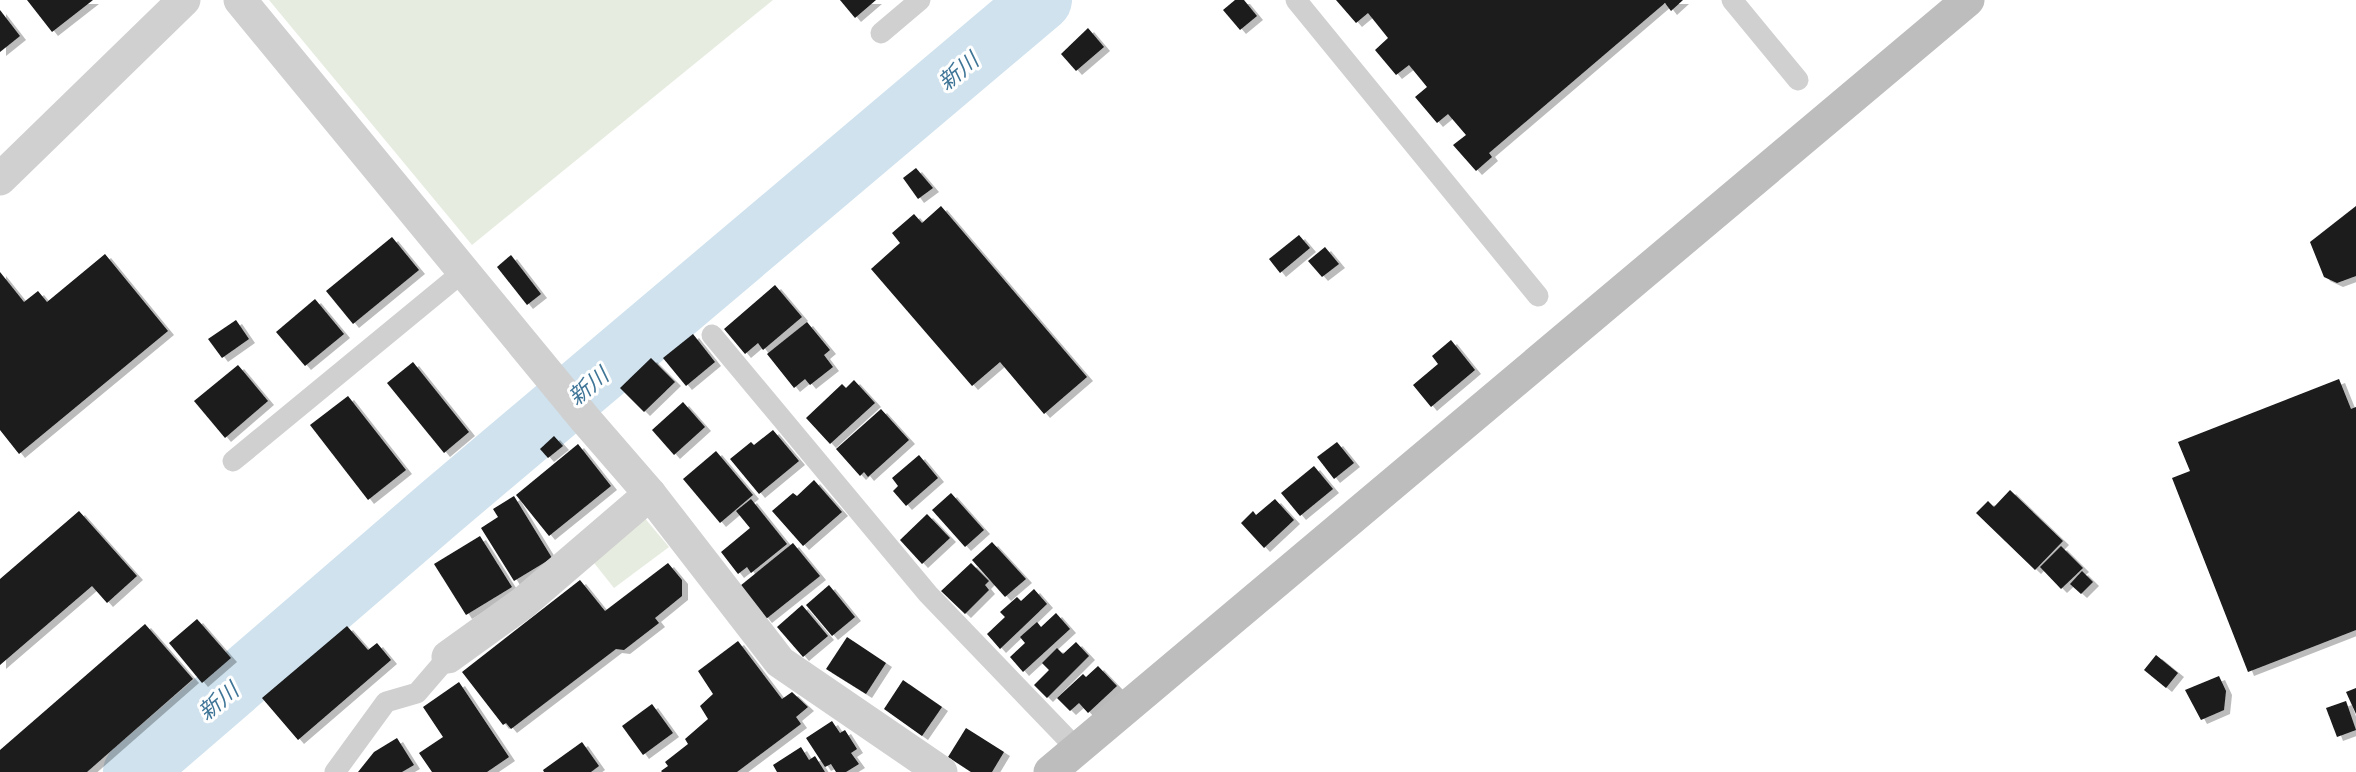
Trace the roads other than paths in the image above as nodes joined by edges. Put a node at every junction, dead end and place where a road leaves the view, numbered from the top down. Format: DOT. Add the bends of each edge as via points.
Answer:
graph roads {
  1 [pos="184,0"];
  2 [pos="240,0"];
  3 [pos="920,0"];
  4 [pos="1296,0"];
  5 [pos="1732,0"];
  6 [pos="1968,0"];
  7 [pos="881,33"];
  8 [pos="1798,80"];
  9 [pos="0,179"];
  10 [pos="464,271"];
  11 [pos="1538,296"];
  12 [pos="712,334"];
  13 [pos="233,461"];
  14 [pos="650,494"];
  15 [pos="448,657"];
  16 [pos="1077,749"];
  17 [pos="335,772"];
  18 [pos="941,772"];
  19 [pos="1050,772"];
  1 -- 9 [label="street"];
  2 -- 10 [label="street"];
  3 -- 7 [label="lane"];
  4 -- 11 [label="lane"];
  5 -- 8 [label="lane"];
  6 -- 16 [label="street"];
  10 -- 13 [label="lane"];
  10 -- 14 [label="street"];
  12 -- 16 [label="lane" via="928,594"];
  14 -- 15 [label="street" via="523,603"];
  14 -- 18 [label="street" via="780,662"];
  15 -- 17 [label="lane" via="417,693 386,702"];
  16 -- 19 [label="street"];
}
